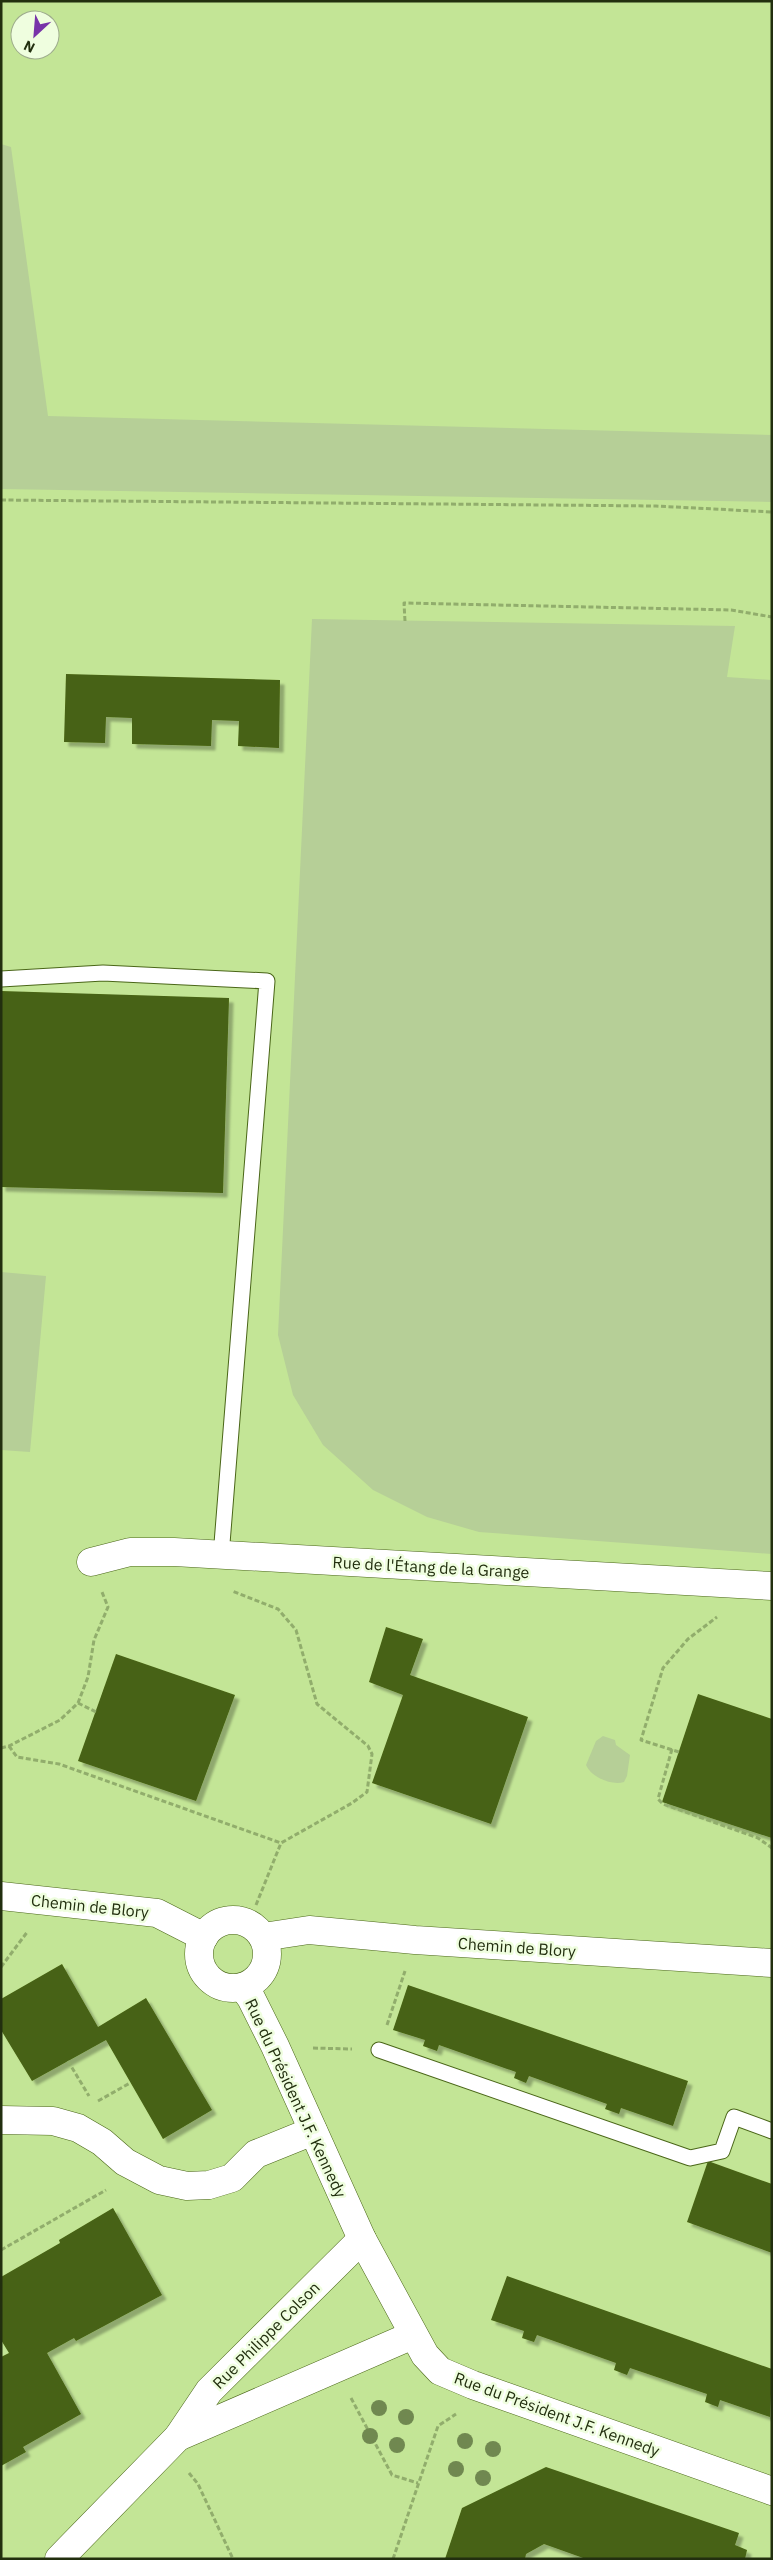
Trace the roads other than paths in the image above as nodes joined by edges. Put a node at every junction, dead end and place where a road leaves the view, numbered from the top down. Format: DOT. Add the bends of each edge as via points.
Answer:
graph roads {
  1 [pos="1,979"];
  2 [pos="221,1556"];
  3 [pos="91,1562"];
  4 [pos="772,1586"];
  5 [pos="1,1896"];
  6 [pos="204,1937"];
  7 [pos="263,1937"];
  8 [pos="772,1964"];
  9 [pos="243,1987"];
  10 [pos="379,2050"];
  11 [pos="1,2120"];
  12 [pos="314,2131"];
  13 [pos="772,2131"];
  14 [pos="362,2239"];
  15 [pos="414,2336"];
  16 [pos="173,2442"];
  17 [pos="772,2491"];
  18 [pos="59,2559"];
  1 -- 2 [label="lane" via="103,973 267,981"];
  2 -- 3 [label="street, Rue de l'Étang de la Grange" via="130,1552"];
  2 -- 4 [label="street, Rue de l'Étang de la Grange"];
  5 -- 6 [label="street, Chemin de Blory" via="158,1913"];
  6 -- 7 [label="street" via="212,1927 236,1920 250,1924"];
  6 -- 9 [label="street" via="199,1952 203,1970 218,1984 230,1988"];
  7 -- 8 [label="street, Chemin de Blory" via="309,1930"];
  7 -- 9 [label="street" via="267,1955 265,1967 254,1981"];
  9 -- 12 [label="street, Rue du Président J.F. Kennedy" via="275,2046"];
  10 -- 13 [label="lane" via="690,2158 722,2151 734,2118"];
  11 -- 12 [label="street" via="53,2121 78,2128 159,2180 187,2186 232,2178 256,2154"];
  12 -- 14 [label="street, Rue du Président J.F. Kennedy"];
  14 -- 15 [label="street, Rue du Président J.F. Kennedy"];
  14 -- 16 [label="street, Rue Philippe Colson" via="209,2391"];
  15 -- 16 [label="street, Rue Philippe Colson"];
  15 -- 17 [label="street, Rue du Président J.F. Kennedy" via="424,2355 440,2371"];
  16 -- 18 [label="street, Rue Philippe Colson"];
}
